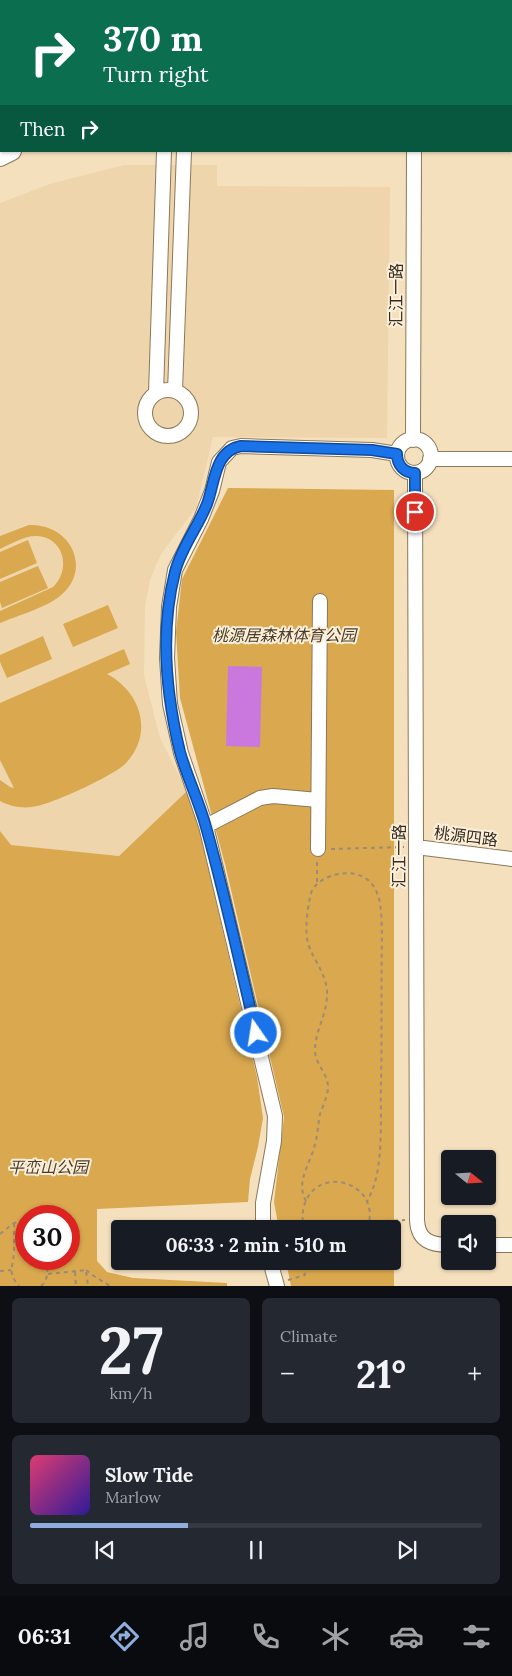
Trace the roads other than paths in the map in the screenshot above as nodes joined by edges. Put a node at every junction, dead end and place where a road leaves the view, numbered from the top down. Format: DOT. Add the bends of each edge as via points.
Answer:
graph roads {
  1 [pos="164,152"];
  2 [pos="184,152"];
  3 [pos="414,152"];
  4 [pos="175,391"];
  5 [pos="156,393"];
  6 [pos="413,440"];
  7 [pos="397,454"];
  8 [pos="430,459"];
  9 [pos="512,459"];
  10 [pos="415,473"];
  11 [pos="320,601"];
  12 [pos="318,800"];
  13 [pos="206,826"];
  14 [pos="416,847"];
  15 [pos="318,849"];
  16 [pos="512,859"];
  17 [pos="263,1220"];
  18 [pos="441,1244"];
  19 [pos="496,1245"];
  20 [pos="512,1245"];
  21 [pos="272,1270"];
  22 [pos="276,1284"];
  1 -- 5 [label="street"];
  2 -- 4 [label="street"];
  3 -- 6 [label="street, 汇江一路"];
  4 -- 5 [label="street"];
  4 -- 5 [label="street" via="190,404 191,417 186,429 174,436 161,436 147,423 147,403"];
  6 -- 7 [label="street" via="401,446"];
  6 -- 8 [label="street" via="426,445"];
  7 -- 10 [label="street" via="402,468"];
  7 -- 13 [label="street" via="372,450 241,446 232,448 219,462 201,518 175,570 168,607 166,658 170,704 181,753"];
  8 -- 9 [label="street"];
  8 -- 10 [label="street" via="425,469"];
  10 -- 14 [label="street, 汇江一路"];
  11 -- 12 [label="street"];
  12 -- 13 [label="street" via="260,798"];
  12 -- 15 [label="street"];
  13 -- 17 [label="street" via="275,1116"];
  14 -- 16 [label="street, 桃源四路"];
  14 -- 18 [label="street, 汇江一路" via="417,1220 423,1238"];
  19 -- 20 [label="street"];
  21 -- 22 [label="street"];
}
